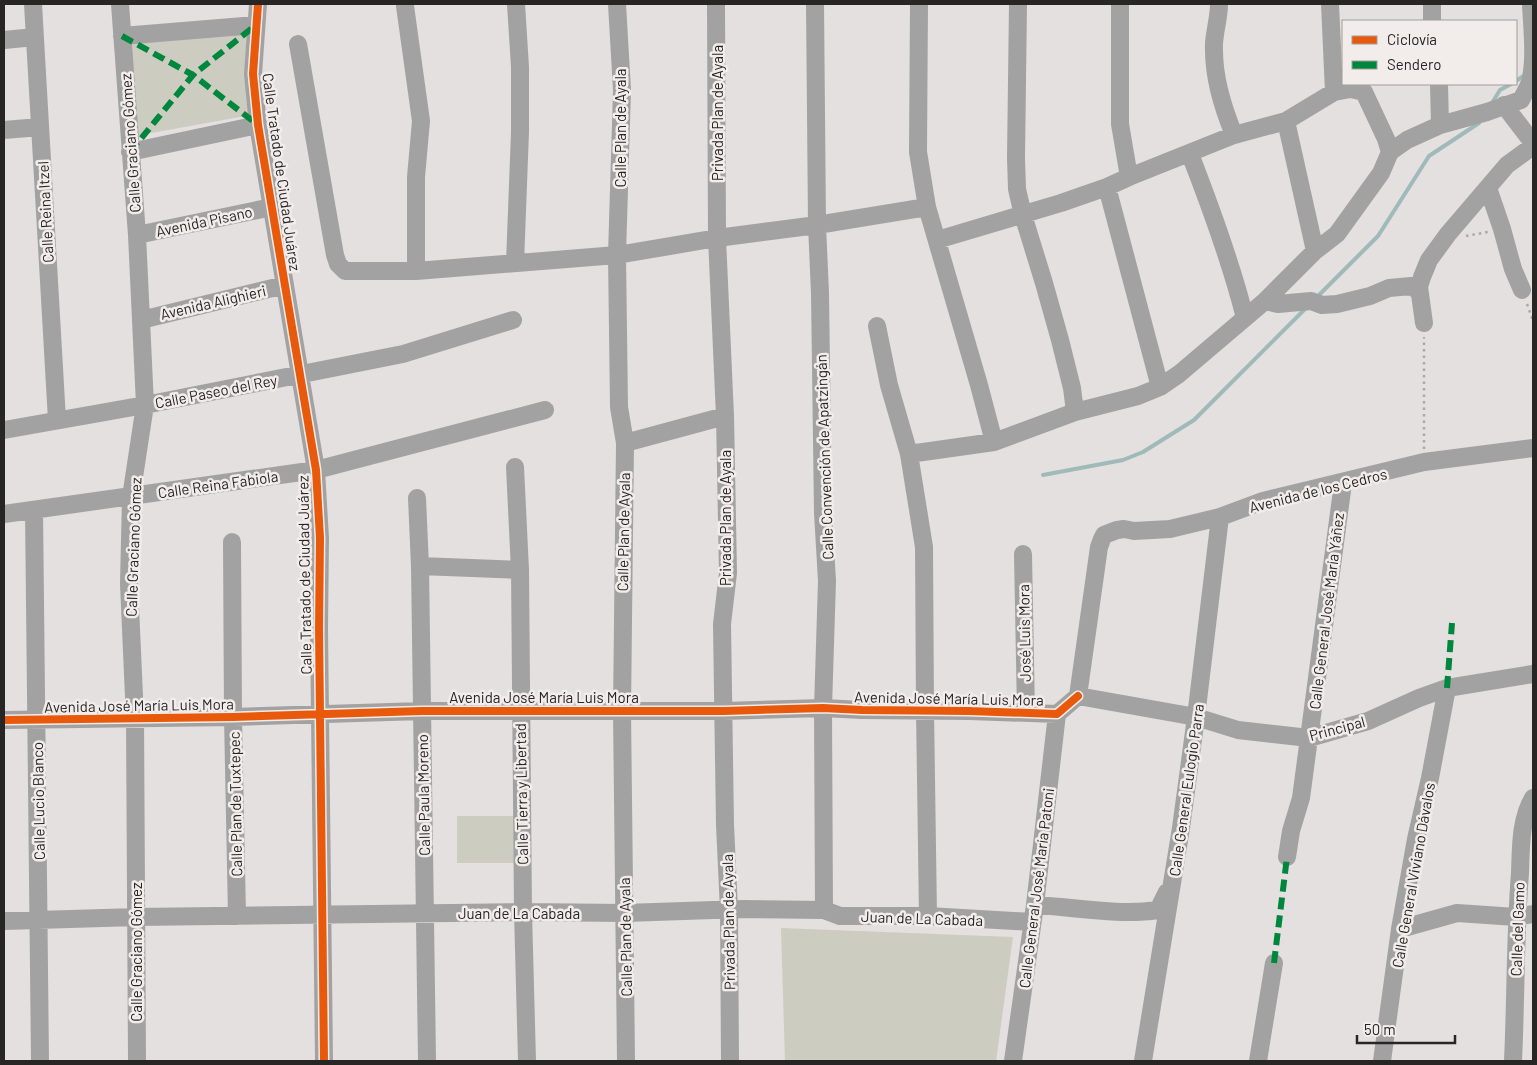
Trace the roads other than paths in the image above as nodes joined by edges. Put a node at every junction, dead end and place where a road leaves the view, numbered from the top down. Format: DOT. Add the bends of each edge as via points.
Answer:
graph roads {
  1 [pos="33,4"];
  2 [pos="120,4"];
  3 [pos="258,4"];
  4 [pos="516,4"];
  5 [pos="617,4"];
  6 [pos="716,4"];
  7 [pos="815,4"];
  8 [pos="919,4"];
  9 [pos="1018,4"];
  10 [pos="1120,4"];
  11 [pos="1219,4"];
  12 [pos="1330,4"];
  13 [pos="1432,4"];
  14 [pos="1531,4"];
  15 [pos="405,6"];
  16 [pos="1432,20"];
  17 [pos="256,25"];
  18 [pos="122,36"];
  19 [pos="35,37"];
  20 [pos="4,40"];
  21 [pos="298,44"];
  22 [pos="1439,85"];
  23 [pos="1334,92"];
  24 [pos="1504,104"];
  25 [pos="1286,121"];
  26 [pos="258,125"];
  27 [pos="1440,125"];
  28 [pos="40,127"];
  29 [pos="4,130"];
  30 [pos="1234,135"];
  31 [pos="1533,144"];
  32 [pos="130,152"];
  33 [pos="1390,152"];
  34 [pos="1190,154"];
  35 [pos="1129,177"];
  36 [pos="1107,187"];
  37 [pos="1488,188"];
  38 [pos="272,207"];
  39 [pos="927,208"];
  40 [pos="1023,215"];
  41 [pos="817,225"];
  42 [pos="137,235"];
  43 [pos="717,238"];
  44 [pos="938,240"];
  45 [pos="1315,251"];
  46 [pos="617,255"];
  47 [pos="516,263"];
  48 [pos="416,271"];
  49 [pos="285,285"];
  50 [pos="1522,290"];
  51 [pos="1420,291"];
  52 [pos="1265,301"];
  53 [pos="1245,318"];
  54 [pos="141,320"];
  55 [pos="513,320"];
  56 [pos="1424,323"];
  57 [pos="877,326"];
  58 [pos="300,375"];
  59 [pos="1160,387"];
  60 [pos="145,405"];
  61 [pos="544,410"];
  62 [pos="1076,412"];
  63 [pos="725,416"];
  64 [pos="57,420"];
  65 [pos="4,430"];
  66 [pos="994,442"];
  67 [pos="624,443"];
  68 [pos="1533,448"];
  69 [pos="910,454"];
  70 [pos="514,467"];
  71 [pos="316,470"];
  72 [pos="1342,483"];
  73 [pos="131,497"];
  74 [pos="417,498"];
  75 [pos="34,510"];
  76 [pos="4,514"];
  77 [pos="1220,517"];
  78 [pos="232,542"];
  79 [pos="1023,554"];
  80 [pos="420,566"];
  81 [pos="520,570"];
  82 [pos="1533,674"];
  83 [pos="1447,688"];
  84 [pos="1078,696"];
  85 [pos="823,708"];
  86 [pos="925,710"];
  87 [pos="422,711"];
  88 [pos="520,711"];
  89 [pos="622,711"];
  90 [pos="724,711"];
  91 [pos="1026,712"];
  92 [pos="320,714"];
  93 [pos="1057,714"];
  94 [pos="233,717"];
  95 [pos="1196,717"];
  96 [pos="134,719"];
  97 [pos="4,720"];
  98 [pos="37,720"];
  99 [pos="1309,738"];
  100 [pos="1533,798"];
  101 [pos="1287,857"];
  102 [pos="1173,883"];
  103 [pos="729,910"];
  104 [pos="824,910"];
  105 [pos="523,912"];
  106 [pos="625,913"];
  107 [pos="425,914"];
  108 [pos="1034,914"];
  109 [pos="322,915"];
  110 [pos="237,916"];
  111 [pos="928,916"];
  112 [pos="1525,916"];
  113 [pos="136,917"];
  114 [pos="39,920"];
  115 [pos="4,921"];
  116 [pos="1400,929"];
  117 [pos="1274,963"];
  118 [pos="40,1061"];
  119 [pos="137,1061"];
  120 [pos="324,1061"];
  121 [pos="427,1061"];
  122 [pos="528,1061"];
  123 [pos="626,1061"];
  124 [pos="730,1061"];
  125 [pos="1013,1061"];
  126 [pos="1143,1061"];
  127 [pos="1258,1061"];
  128 [pos="1382,1061"];
  129 [pos="1513,1061"];
  1 -- 19 [label="street, Calle Reina Itzel"];
  2 -- 18 [label="street, Calle Graciano Gómez"];
  3 -- 17 [label="street, Calle Tratado de Ciudad Juárez"];
  4 -- 47 [label="street" via="520,132"];
  5 -- 46 [label="street, Calle Plan de Ayala" via="622,90"];
  6 -- 43 [label="street, Privada Plan de Ayala"];
  7 -- 41 [label="street, Calle Convención de Apatzingán"];
  8 -- 39 [label="street" via="918,152"];
  9 -- 40 [label="street" via="1016,175"];
  10 -- 35 [label="street" via="1120,124"];
  11 -- 30 [label="street" via="1214,43 1217,80"];
  12 -- 23 [label="street"];
  13 -- 16 [label="street"];
  14 -- 24 [label="street" via="1530,82 1520,100"];
  15 -- 48 [label="street" via="421,121 416,177"];
  17 -- 18 [label="street"];
  17 -- 26 [label="street, Calle Tratado de Ciudad Juárez" via="253,74"];
  18 -- 32 [label="street, Calle Graciano Gómez"];
  19 -- 20 [label="street"];
  19 -- 28 [label="street, Calle Reina Itzel"];
  21 -- 48 [label="street" via="338,264 352,272"];
  22 -- 27 [label="street"];
  23 -- 25 [label="street"];
  23 -- 33 [label="street" via="1364,92"];
  24 -- 27 [label="street"];
  24 -- 31 [label="street"];
  25 -- 30 [label="street"];
  25 -- 45 [label="street"];
  26 -- 32 [label="street"];
  26 -- 38 [label="street, Calle Tratado de Ciudad Juárez"];
  27 -- 33 [label="street"];
  28 -- 29 [label="street"];
  28 -- 64 [label="street, Calle Reina Itzel"];
  30 -- 34 [label="street"];
  31 -- 37 [label="street" via="1507,165"];
  32 -- 42 [label="street, Calle Graciano Gómez"];
  33 -- 45 [label="street" via="1381,173 1338,234"];
  34 -- 35 [label="street"];
  34 -- 53 [label="street" via="1236,282"];
  35 -- 36 [label="street"];
  36 -- 40 [label="street"];
  36 -- 59 [label="street"];
  37 -- 50 [label="street"];
  37 -- 51 [label="street" via="1429,260 1420,281"];
  38 -- 42 [label="street, Avenida Pisano"];
  38 -- 49 [label="street, Calle Tratado de Ciudad Juárez"];
  39 -- 41 [label="street"];
  39 -- 44 [label="street"];
  40 -- 44 [label="street"];
  40 -- 62 [label="street" via="1060,340"];
  41 -- 43 [label="street"];
  41 -- 85 [label="street, Calle Convención de Apatzingán" via="823,513 828,581"];
  42 -- 54 [label="street, Calle Graciano Gómez"];
  43 -- 46 [label="street"];
  43 -- 63 [label="street, Privada Plan de Ayala"];
  44 -- 66 [label="street"];
  45 -- 52 [label="street"];
  46 -- 47 [label="street"];
  46 -- 67 [label="street, Calle Plan de Ayala" via="619,407"];
  47 -- 48 [label="street"];
  49 -- 54 [label="street, Avenida Alighieri"];
  49 -- 58 [label="street, Calle Tratado de Ciudad Juárez"];
  51 -- 52 [label="street" via="1411,286 1389,288 1362,298 1322,305"];
  51 -- 56 [label="street"];
  52 -- 53 [label="street"];
  53 -- 59 [label="street"];
  54 -- 60 [label="street, Calle Graciano Gómez"];
  55 -- 58 [label="street, Calle Paseo del Rey" via="403,354"];
  57 -- 69 [label="street" via="889,385"];
  58 -- 60 [label="street, Calle Paseo del Rey"];
  58 -- 71 [label="street, Calle Tratado de Ciudad Juárez"];
  59 -- 62 [label="street"];
  60 -- 64 [label="street, Calle Paseo del Rey"];
  60 -- 73 [label="street, Calle Graciano Gómez"];
  61 -- 71 [label="street, Calle Reina Fabiola"];
  62 -- 66 [label="street"];
  63 -- 67 [label="street"];
  63 -- 90 [label="street, Privada Plan de Ayala" via="728,573 722,624"];
  64 -- 65 [label="street, Calle Paseo del Rey"];
  66 -- 69 [label="street"];
  67 -- 89 [label="street, Calle Plan de Ayala"];
  68 -- 72 [label="street, Avenida de los Cedros" via="1424,462"];
  69 -- 86 [label="street" via="924,547"];
  70 -- 81 [label="street, Calle Tierra y Libertad"];
  71 -- 73 [label="street, Calle Reina Fabiola"];
  71 -- 92 [label="street, Calle Tratado de Ciudad Juárez" via="320,538"];
  72 -- 77 [label="street, Avenida de los Cedros" via="1264,502"];
  72 -- 99 [label="street, Calle General José María Yáñez"];
  73 -- 75 [label="street, Calle Reina Fabiola"];
  73 -- 96 [label="street, Calle Graciano Gómez" via="129,584"];
  74 -- 80 [label="street, Calle Paula Moreno"];
  75 -- 76 [label="street, Calle Reina Fabiola"];
  75 -- 98 [label="street, Calle Lucio Blanco"];
  77 -- 84 [label="street, Avenida de los Cedros" via="1170,529 1124,529 1104,535 1099,547"];
  77 -- 95 [label="street, Calle General Eulogio Parra"];
  78 -- 94 [label="street, Calle Plan de Tuxtepec"];
  79 -- 91 [label="street, José Luis Mora"];
  80 -- 81 [label="street"];
  80 -- 87 [label="street, Calle Paula Moreno"];
  81 -- 88 [label="street, Calle Tierra y Libertad"];
  82 -- 83 [label="street, Principal"];
  83 -- 99 [label="street, Principal" via="1368,720"];
  83 -- 116 [label="street, Calle General Viviano Dávalos"];
  84 -- 93 [label="street, Avenida José María Luis Mora"];
  84 -- 95 [label="street, Principal"];
  85 -- 86 [label="street, Avenida José María Luis Mora"];
  85 -- 90 [label="street, Avenida José María Luis Mora"];
  85 -- 104 [label="street, Calle Convención de Apatzingán"];
  86 -- 91 [label="street, Avenida José María Luis Mora"];
  86 -- 111 [label="street"];
  87 -- 88 [label="street, Avenida José María Luis Mora"];
  87 -- 92 [label="street, Avenida José María Luis Mora"];
  87 -- 107 [label="street, Calle Paula Moreno"];
  88 -- 89 [label="street, Avenida José María Luis Mora"];
  88 -- 105 [label="street, Calle Tierra y Libertad"];
  89 -- 90 [label="street, Avenida José María Luis Mora"];
  89 -- 106 [label="street, Calle Plan de Ayala"];
  90 -- 103 [label="street, Privada Plan de Ayala"];
  91 -- 93 [label="street, Avenida José María Luis Mora"];
  92 -- 94 [label="street, Avenida José María Luis Mora"];
  92 -- 109 [label="street, Calle Tratado de Ciudad Juárez"];
  93 -- 108 [label="street, Calle General José María Patoni"];
  94 -- 96 [label="street, Avenida José María Luis Mora"];
  94 -- 110 [label="street, Calle Plan de Tuxtepec"];
  95 -- 99 [label="street, Principal" via="1238,730"];
  95 -- 102 [label="street, Calle General Eulogio Parra"];
  96 -- 98 [label="street, Avenida José María Luis Mora"];
  96 -- 113 [label="street, Calle Graciano Gómez"];
  97 -- 98 [label="street, Avenida José María Luis Mora"];
  98 -- 114 [label="street, Calle Lucio Blanco"];
  99 -- 101 [label="street, Calle General José María Yáñez"];
  100 -- 112 [label="street, Calle del Gamo" via="1526,812 1523,831"];
  102 -- 108 [label="street, Juan de La Cabada" via="1158,910"];
  102 -- 126 [label="street, Calle General Eulogio Parra"];
  103 -- 104 [label="street, Juan de La Cabada"];
  103 -- 106 [label="street, Juan de La Cabada"];
  103 -- 124 [label="street, Privada Plan de Ayala"];
  104 -- 111 [label="street, Juan de La Cabada" via="840,916"];
  105 -- 106 [label="street, Juan de La Cabada"];
  105 -- 107 [label="street, Juan de La Cabada"];
  105 -- 122 [label="street, Calle Tierra y Libertad"];
  106 -- 123 [label="street, Calle Plan de Ayala"];
  107 -- 109 [label="street, Juan de La Cabada"];
  107 -- 121 [label="street, Calle Paula Moreno"];
  108 -- 111 [label="street, Juan de La Cabada"];
  108 -- 125 [label="street, Calle General José María Patoni"];
  109 -- 110 [label="street, Juan de La Cabada"];
  109 -- 120 [label="street, Calle Tratado de Ciudad Juárez"];
  110 -- 113 [label="street, Juan de La Cabada"];
  112 -- 116 [label="street" via="1458,913"];
  112 -- 129 [label="street, Calle del Gamo"];
  113 -- 114 [label="street, Juan de La Cabada"];
  113 -- 119 [label="street, Calle Graciano Gómez"];
  114 -- 115 [label="street, Juan de La Cabada"];
  114 -- 118 [label="street, Calle Lucio Blanco"];
  116 -- 128 [label="street, Calle General Viviano Dávalos"];
  117 -- 127 [label="street"];
}
